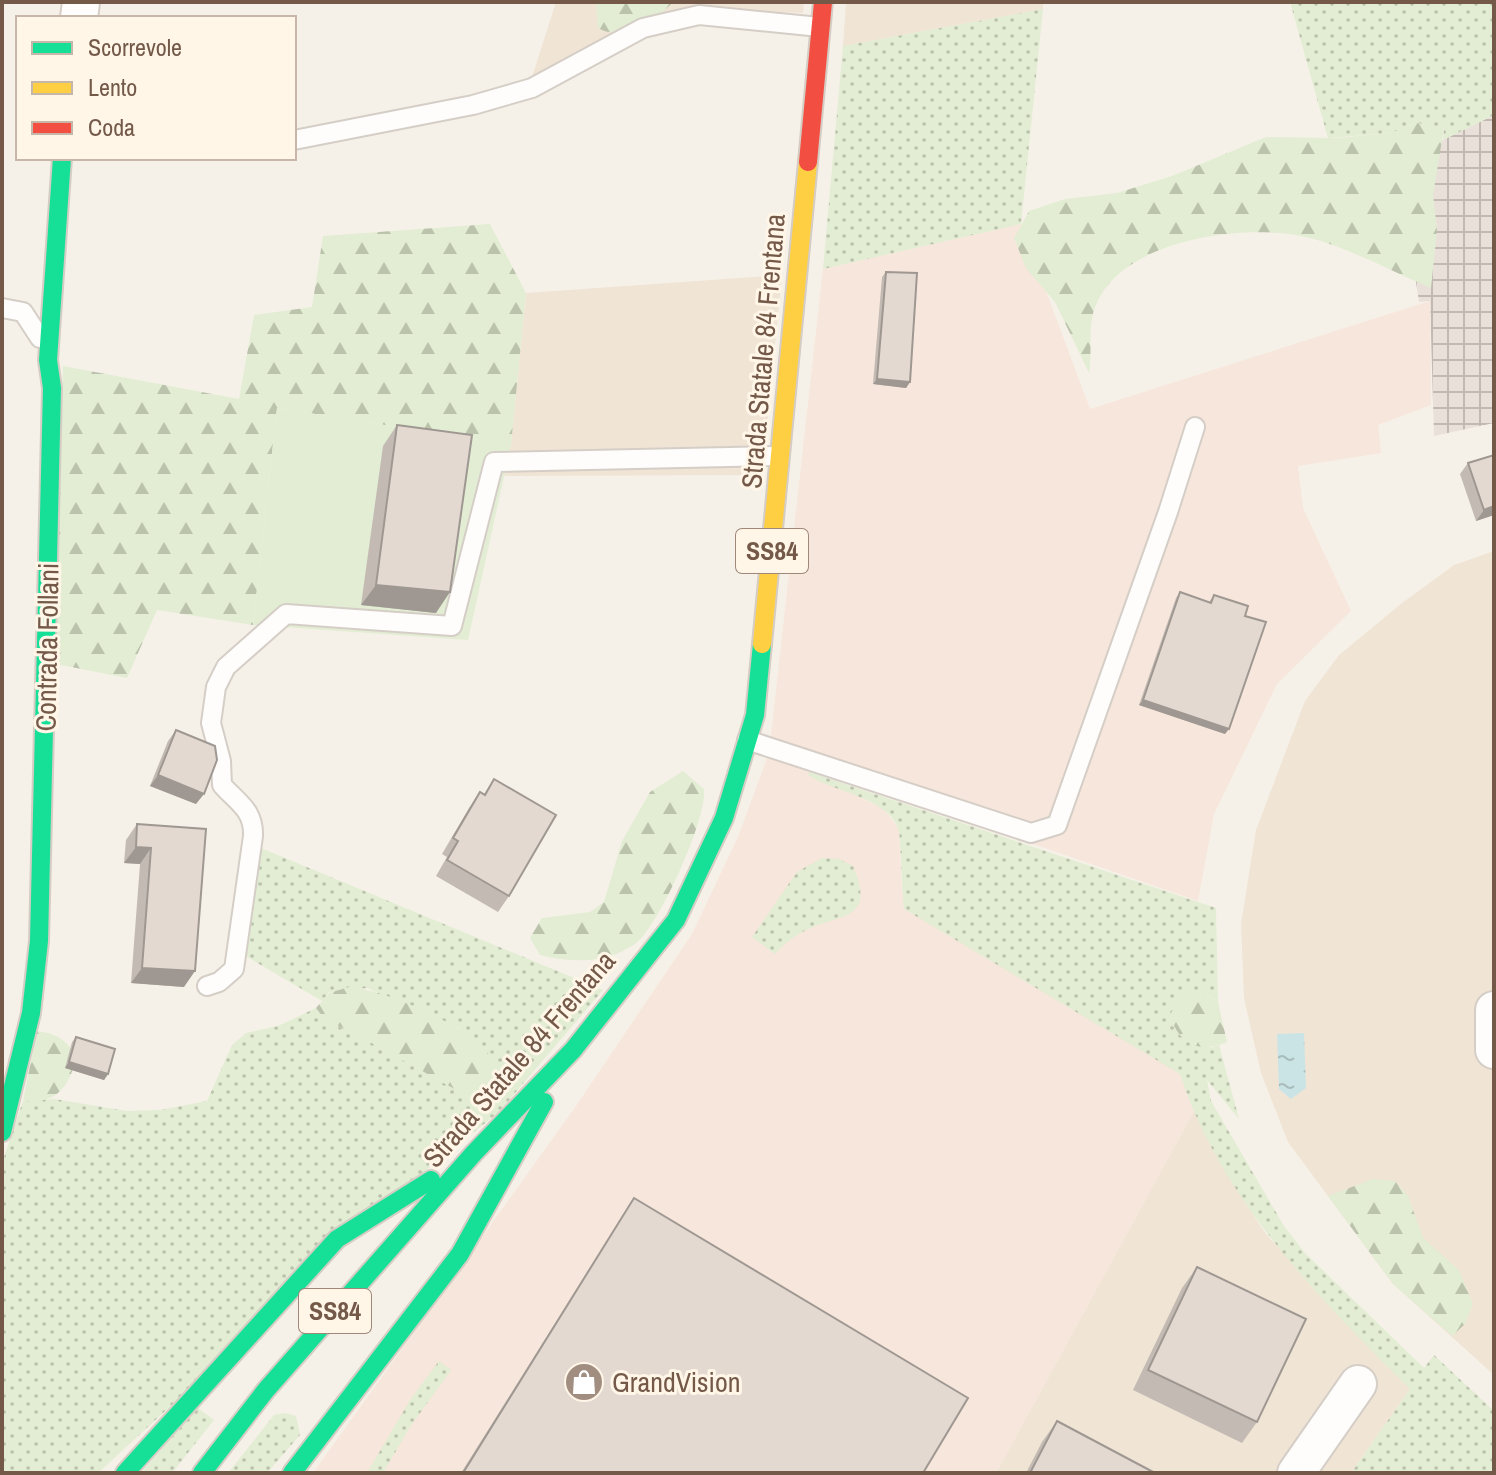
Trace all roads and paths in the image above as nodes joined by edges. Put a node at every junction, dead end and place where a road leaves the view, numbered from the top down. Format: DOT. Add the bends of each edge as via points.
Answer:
graph roads {
  1 [pos="823,2"];
  2 [pos="821,27"];
  3 [pos="296,140"];
  4 [pos="62,160"];
  5 [pos="2,308"];
  6 [pos="48,360"];
  7 [pos="1195,427"];
  8 [pos="782,455"];
  9 [pos="747,740"];
  10 [pos="207,986"];
  11 [pos="1494,1010"];
  12 [pos="573,1050"];
  13 [pos="1494,1050"];
  14 [pos="2,1132"];
  15 [pos="474,1153"];
  16 [pos="1358,1384"];
  17 [pos="125,1473"];
  18 [pos="202,1473"];
  19 [pos="292,1473"];
  20 [pos="1296,1473"];
  1 -- 2 [label="main road, Strada Statale 84 Frentana / SS84"];
  2 -- 3 [label="lane" via="699,15 643,28 532,88 473,105"];
  2 -- 8 [label="main road, Strada Statale 84 Frentana / SS84"];
  4 -- 6 [label="main road, Contrada Follani"];
  5 -- 6 [label="lane" via="23,312 37,329"];
  6 -- 14 [label="main road, Contrada Follani" via="52,388 39,941 31,1013"];
  7 -- 9 [label="lane" via="1057,825 1031,833"];
  8 -- 9 [label="main road, Strada Statale 84 Frentana / SS84" via="755,715"];
  8 -- 10 [label="lane" via="494,462 452,626 286,614 226,667 216,687 211,723 222,785 247,807 254,823 234,969"];
  9 -- 12 [label="main road, Strada Statale 84 Frentana / SS84" via="724,818 676,920"];
  11 -- 13 [label="street"];
  12 -- 15 [label="main road, Strada Statale 84 Frentana / SS84"];
  12 -- 19 [label="main road" via="460,1254"];
  15 -- 17 [label="main road" via="337,1239"];
  15 -- 18 [label="main road, Strada Statale 84 Frentana / SS84" via="266,1390"];
  16 -- 20 [label="street"];
}
